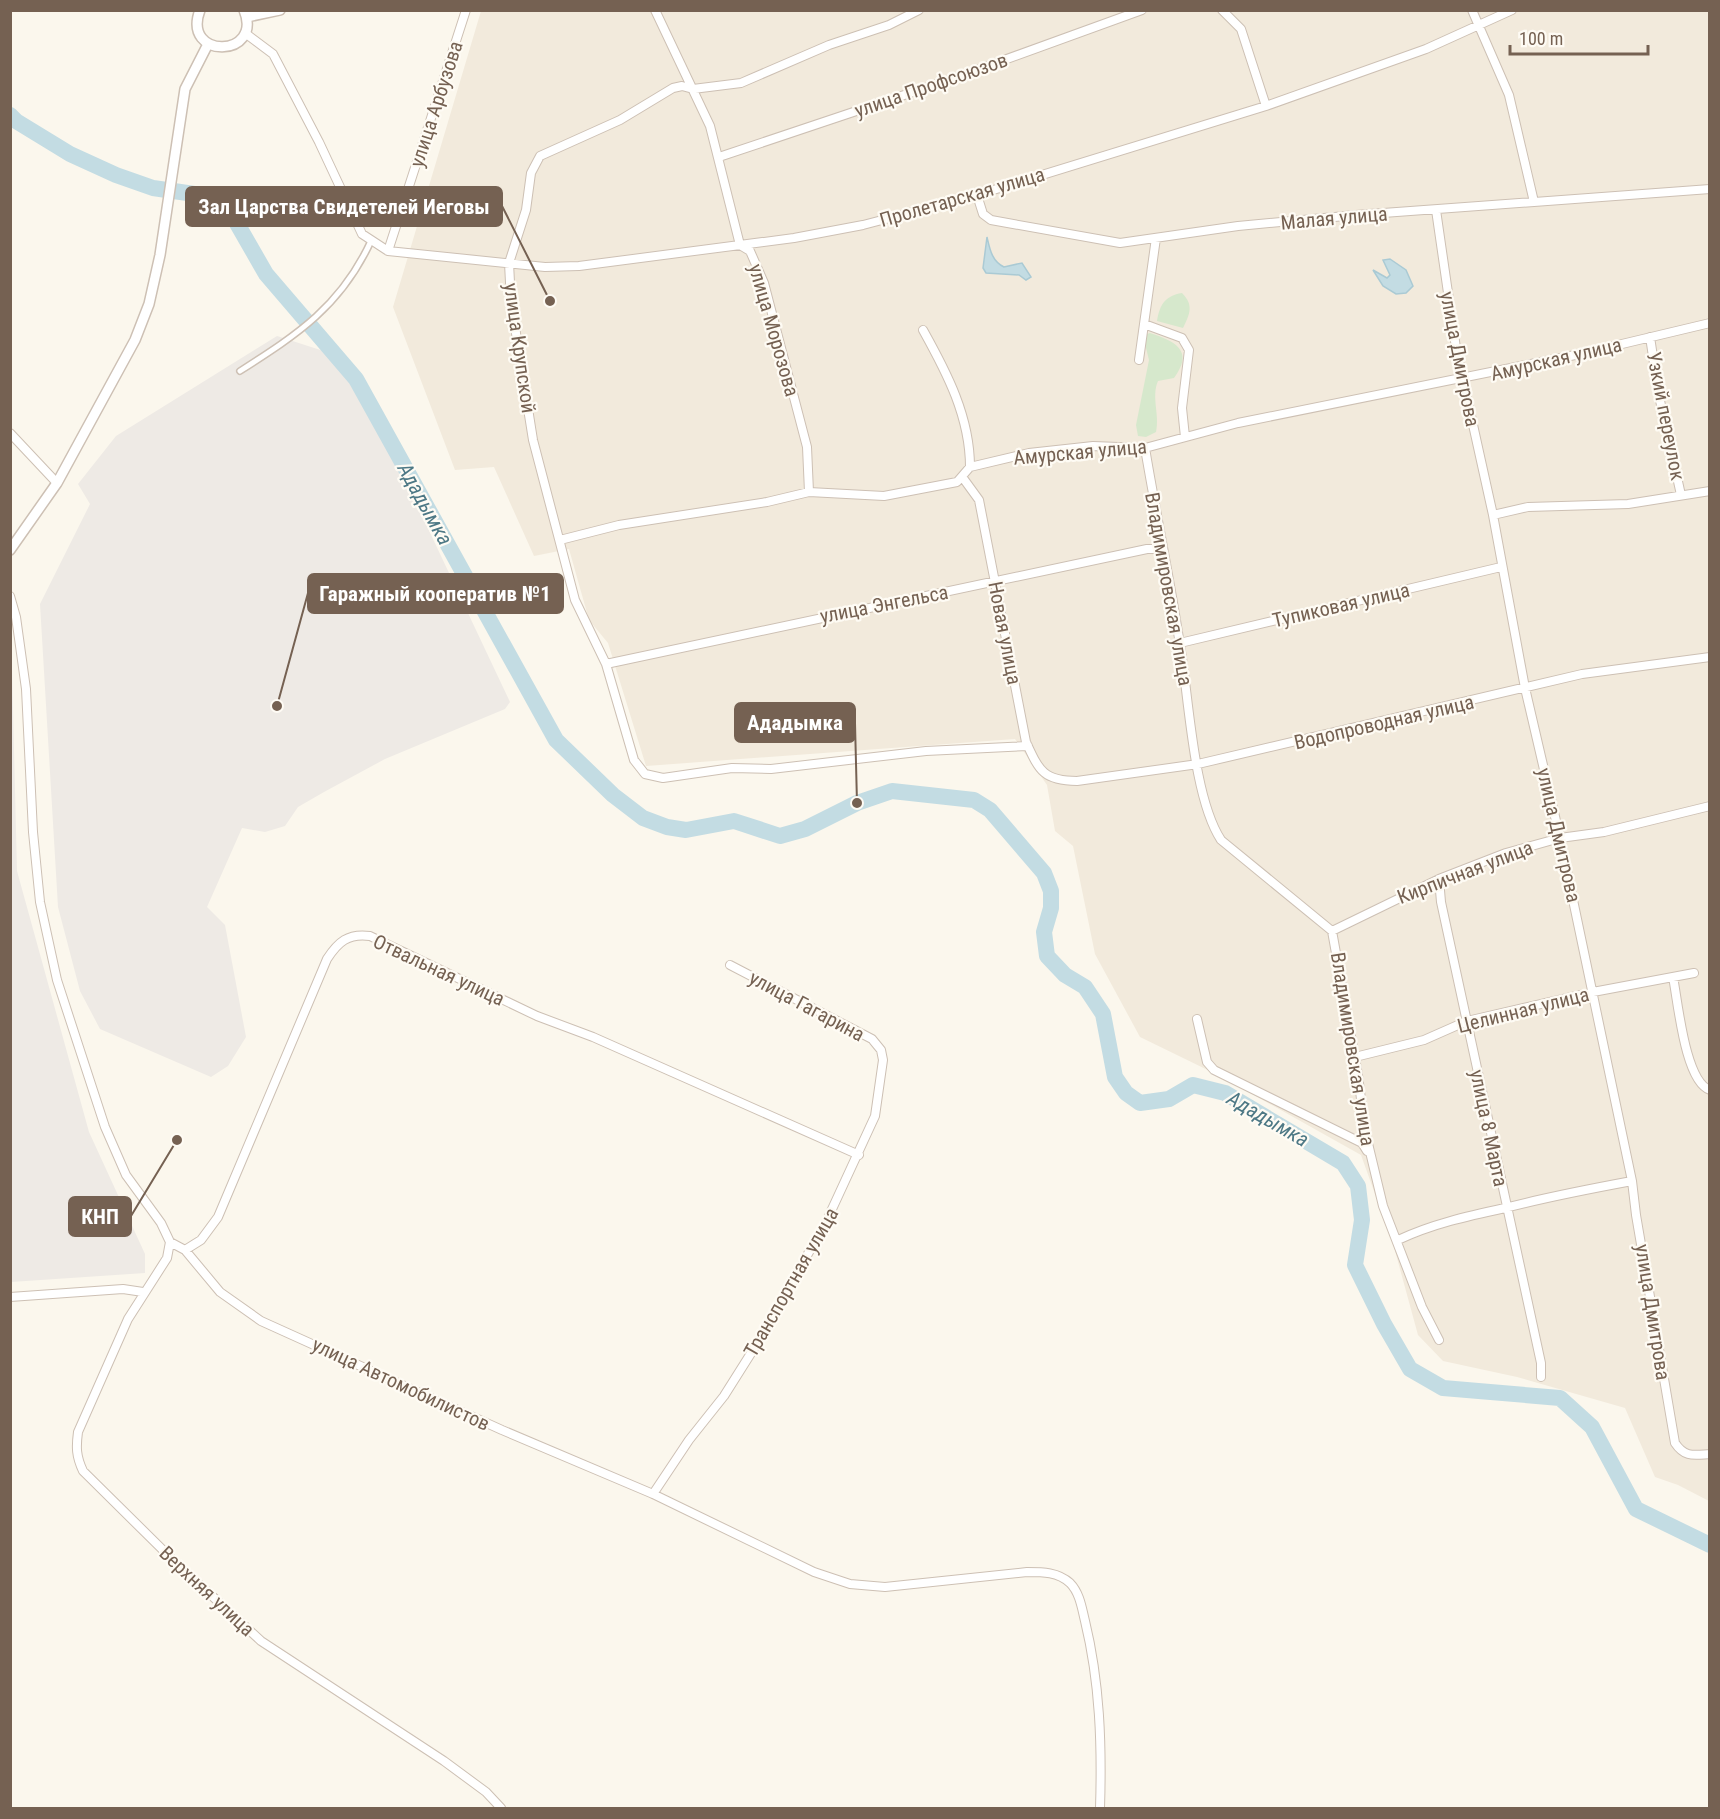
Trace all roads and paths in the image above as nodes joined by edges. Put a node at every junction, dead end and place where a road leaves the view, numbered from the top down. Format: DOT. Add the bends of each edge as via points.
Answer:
graph roads {
  1 [pos="200,10"];
  2 [pos="280,10"];
  3 [pos="466,10"];
  4 [pos="655,10"];
  5 [pos="919,10"];
  6 [pos="1142,10"];
  7 [pos="1222,10"];
  8 [pos="1472,10"];
  9 [pos="1512,10"];
  10 [pos="245,14"];
  11 [pos="1479,24"];
  12 [pos="245,33"];
  13 [pos="208,44"];
  14 [pos="693,89"];
  15 [pos="1266,106"];
  16 [pos="718,157"];
  17 [pos="1710,189"];
  18 [pos="977,195"];
  19 [pos="1534,202"];
  20 [pos="1436,210"];
  21 [pos="1156,238"];
  22 [pos="371,241"];
  23 [pos="740,244"];
  24 [pos="388,251"];
  25 [pos="509,263"];
  26 [pos="1710,323"];
  27 [pos="1144,324"];
  28 [pos="923,330"];
  29 [pos="1650,337"];
  30 [pos="1139,360"];
  31 [pos="240,371"];
  32 [pos="1463,379"];
  33 [pos="10,433"];
  34 [pos="1185,437"];
  35 [pos="1145,448"];
  36 [pos="970,467"];
  37 [pos="963,478"];
  38 [pos="57,483"];
  39 [pos="1710,491"];
  40 [pos="809,492"];
  41 [pos="1681,495"];
  42 [pos="1493,515"];
  43 [pos="560,540"];
  44 [pos="1162,549"];
  45 [pos="10,550"];
  46 [pos="1501,567"];
  47 [pos="994,583"];
  48 [pos="10,596"];
  49 [pos="1180,644"];
  50 [pos="1710,657"];
  51 [pos="606,663"];
  52 [pos="1526,688"];
  53 [pos="1028,746"];
  54 [pos="1198,764"];
  55 [pos="1057,781"];
  56 [pos="1710,806"];
  57 [pos="1560,838"];
  58 [pos="1439,879"];
  59 [pos="1332,931"];
  60 [pos="730,965"];
  61 [pos="1694,973"];
  62 [pos="1673,977"];
  63 [pos="1593,992"];
  64 [pos="1197,1019"];
  65 [pos="1467,1021"];
  66 [pos="881,1050"];
  67 [pos="1355,1057"];
  68 [pos="1710,1090"];
  69 [pos="859,1155"];
  70 [pos="1371,1158"];
  71 [pos="1632,1181"];
  72 [pos="1505,1207"];
  73 [pos="1398,1240"];
  74 [pos="170,1242"];
  75 [pos="185,1250"];
  76 [pos="143,1292"];
  77 [pos="10,1297"];
  78 [pos="1439,1340"];
  79 [pos="1541,1377"];
  80 [pos="1710,1454"];
  81 [pos="653,1494"];
  82 [pos="501,1809"];
  83 [pos="1100,1809"];
  1 -- 13 [label="street" via="198,30"];
  2 -- 10 [label="street"];
  3 -- 24 [label="street, улица Арбузова"];
  4 -- 14 [label="street, улица Морозова"];
  5 -- 14 [label="street, улица Крупской" via="741,83"];
  6 -- 16 [label="street, улица Профсоюзов"];
  7 -- 15 [label="street" via="1240,29"];
  8 -- 11 [label="street"];
  9 -- 11 [label="street, Пролетарская улица"];
  10 -- 12 [label="street"];
  11 -- 15 [label="street, Пролетарская улица" via="1426,49"];
  11 -- 19 [label="street" via="1509,95"];
  12 -- 13 [label="street" via="230,46"];
  12 -- 22 [label="street" via="273,54 362,234"];
  13 -- 38 [label="street" via="185,89 149,304 135,340"];
  14 -- 16 [label="street, улица Морозова" via="710,126"];
  14 -- 25 [label="street, улица Крупской" via="673,88 620,120 540,156 531,173 526,210"];
  15 -- 18 [label="street, Пролетарская улица"];
  16 -- 23 [label="street, улица Морозова"];
  17 -- 19 [label="street, Малая улица"];
  18 -- 21 [label="street, Малая улица" via="983,214 1001,223 1120,243"];
  18 -- 23 [label="street, Пролетарская улица" via="863,225"];
  19 -- 20 [label="street, Малая улица"];
  20 -- 21 [label="street, Малая улица" via="1238,226"];
  20 -- 32 [label="street, улица Дмитрова" via="1448,306"];
  21 -- 27 [label="street"];
  22 -- 24 [label="street"];
  22 -- 31 [label="street" via="357,271 332,302 300,332"];
  23 -- 25 [label="street, Пролетарская улица" via="579,266"];
  23 -- 40 [label="street, улица Морозова" via="750,251 764,283 807,447"];
  24 -- 25 [label="street, Пролетарская улица"];
  25 -- 43 [label="street, улица Крупской" via="511,302 532,440"];
  26 -- 29 [label="street, Амурская улица"];
  27 -- 30 [label="street"];
  27 -- 34 [label="street" via="1182,338 1189,350 1182,408"];
  28 -- 36 [label="street" via="956,394 966,430"];
  29 -- 32 [label="street, Амурская улица"];
  29 -- 41 [label="street, Узкий переулок"];
  32 -- 34 [label="street, Амурская улица" via="1312,407"];
  32 -- 42 [label="street, улица Дмитрова"];
  33 -- 38 [label="street"];
  34 -- 35 [label="street, Амурская улица"];
  35 -- 36 [label="street, Амурская улица" via="1093,446 1029,453"];
  35 -- 44 [label="street, Владимировская улица"];
  36 -- 37 [label="street"];
  37 -- 40 [label="street" via="884,496"];
  37 -- 47 [label="street, Новая улица" via="979,500"];
  38 -- 45 [label="street"];
  39 -- 41 [label="street"];
  40 -- 43 [label="street" via="619,525"];
  41 -- 42 [label="street" via="1628,504 1528,507"];
  42 -- 46 [label="street, улица Дмитрова"];
  43 -- 51 [label="street, улица Крупской" via="575,600"];
  44 -- 47 [label="street, улица Энгельса"];
  44 -- 49 [label="street, Владимировская улица"];
  46 -- 49 [label="street, Тупиковая улица"];
  46 -- 52 [label="street, улица Дмитрова"];
  47 -- 51 [label="street, улица Энгельса"];
  47 -- 53 [label="street, Новая улица"];
  48 -- 74 [label="street" via="26,689 40,902 57,980 105,1127 126,1175"];
  49 -- 54 [label="street, Владимировская улица"];
  50 -- 52 [label="street, Водопроводная улица" via="1582,674"];
  51 -- 53 [label="street, улица Крупской" via="633,760 645,774 663,778 732,768 771,769 926,751"];
  52 -- 54 [label="street, Водопроводная улица"];
  52 -- 57 [label="street, улица Дмитрова"];
  53 -- 55 [label="street, Новая улица" via="1037,767"];
  54 -- 55 [label="street, Водопроводная улица"];
  54 -- 59 [label="street, Владимировская улица" via="1210,824 1221,840"];
  56 -- 57 [label="street, Кирпичная улица" via="1605,832"];
  57 -- 58 [label="street, Кирпичная улица" via="1506,853"];
  57 -- 63 [label="street, улица Дмитрова"];
  58 -- 59 [label="street, Кирпичная улица"];
  58 -- 65 [label="street, улица 8 Марта"];
  59 -- 67 [label="street, Владимировская улица"];
  60 -- 66 [label="street, улица Гагарина" via="872,1039"];
  61 -- 62 [label="street, Целинная улица"];
  62 -- 63 [label="street, Целинная улица"];
  62 -- 68 [label="street" via="1690,1067 1698,1083"];
  63 -- 65 [label="street, Целинная улица"];
  63 -- 71 [label="street, улица Дмитрова"];
  64 -- 70 [label="street" via="1207,1062 1214,1070 1362,1143"];
  65 -- 67 [label="street, Целинная улица" via="1424,1040"];
  65 -- 72 [label="street, улица 8 Марта"];
  66 -- 69 [label="street, Транспортная улица" via="875,1116"];
  67 -- 70 [label="street, Владимировская улица"];
  69 -- 75 [label="street, Отвальная улица" via="537,1016 370,936 353,936 335,945 327,959 218,1218 201,1240"];
  69 -- 81 [label="street, Транспортная улица" via="828,1220 760,1339"];
  70 -- 73 [label="street, Владимировская улица" via="1388,1222"];
  71 -- 72 [label="street"];
  71 -- 80 [label="street, улица Дмитрова" via="1675,1443 1688,1456"];
  72 -- 73 [label="street"];
  72 -- 79 [label="street, улица 8 Марта"];
  73 -- 78 [label="street, Владимировская улица" via="1422,1307"];
  74 -- 75 [label="street, улица Автомобилистов"];
  74 -- 76 [label="street, Верхняя улица" via="167,1258"];
  75 -- 81 [label="street, улица Автомобилистов" via="220,1292 261,1321"];
  76 -- 77 [label="street" via="123,1289"];
  76 -- 82 [label="street, Верхняя улица" via="78,1432 75,1452 83,1471 261,1641 444,1761 486,1792"];
  81 -- 83 [label="street, улица Автомобилистов" via="814,1572 850,1584 885,1587 1027,1572 1061,1576 1079,1598 1091,1649 1102,1749"];
}
